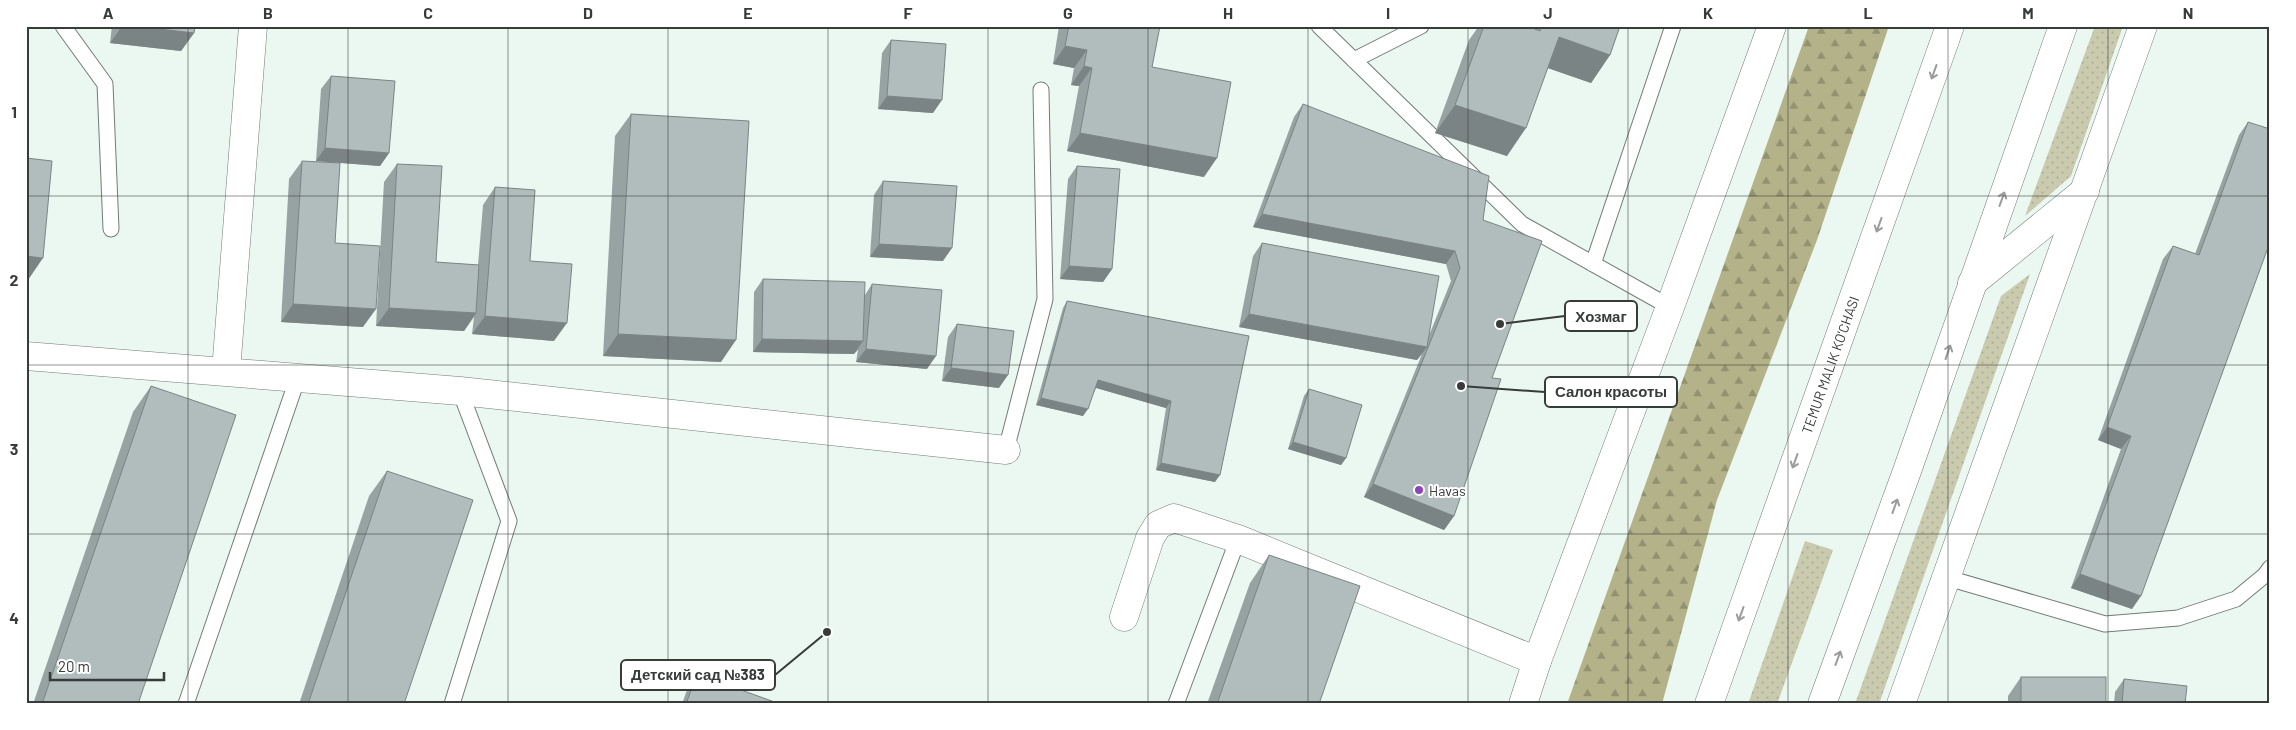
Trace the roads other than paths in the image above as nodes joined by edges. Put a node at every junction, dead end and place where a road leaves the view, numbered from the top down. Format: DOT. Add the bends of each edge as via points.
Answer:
graph roads {
  1 [pos="63,26"];
  2 [pos="253,26"];
  3 [pos="1319,26"];
  4 [pos="1421,26"];
  5 [pos="1673,26"];
  6 [pos="1772,26"];
  7 [pos="1950,26"];
  8 [pos="2063,26"];
  9 [pos="2143,26"];
  10 [pos="1354,60"];
  11 [pos="1041,90"];
  12 [pos="2085,191"];
  13 [pos="111,228"];
  14 [pos="1593,264"];
  15 [pos="1972,283"];
  16 [pos="1670,306"];
  17 [pos="26,356"];
  18 [pos="226,371"];
  19 [pos="298,377"];
  20 [pos="460,391"];
  21 [pos="1006,450"];
  22 [pos="1238,539"];
  23 [pos="2270,568"];
  24 [pos="1948,578"];
  25 [pos="1124,616"];
  26 [pos="1537,661"];
  27 [pos="186,704"];
  28 [pos="452,704"];
  29 [pos="1176,704"];
  30 [pos="1523,704"];
  31 [pos="1708,704"];
  32 [pos="1822,704"];
  33 [pos="1902,704"];
  1 -- 13 [label="lane" via="105,84"];
  2 -- 18 [label="main road"];
  3 -- 10 [label="lane"];
  4 -- 10 [label="lane"];
  5 -- 14 [label="lane"];
  6 -- 16 [label="main road"];
  7 -- 31 [label="main road, TEMUR MALIK KO'CHASI, one-way"];
  15 -- 8 [label="main road, one-way"];
  9 -- 12 [label="main road"];
  10 -- 14 [label="lane" via="1522,224"];
  11 -- 21 [label="lane" via="1045,299"];
  12 -- 15 [label="main road"];
  12 -- 24 [label="main road"];
  14 -- 16 [label="lane"];
  32 -- 15 [label="main road, one-way"];
  16 -- 26 [label="main road"];
  17 -- 18 [label="main road"];
  18 -- 19 [label="main road"];
  19 -- 20 [label="main road"];
  19 -- 27 [label="lane"];
  20 -- 21 [label="main road"];
  20 -- 28 [label="lane" via="509,522"];
  22 -- 25 [label="main road" via="1174,518 1158,525"];
  22 -- 26 [label="main road"];
  22 -- 29 [label="lane"];
  23 -- 24 [label="lane" via="2236,599 2178,618 2105,624"];
  24 -- 33 [label="main road"];
  26 -- 30 [label="main road"];
}
